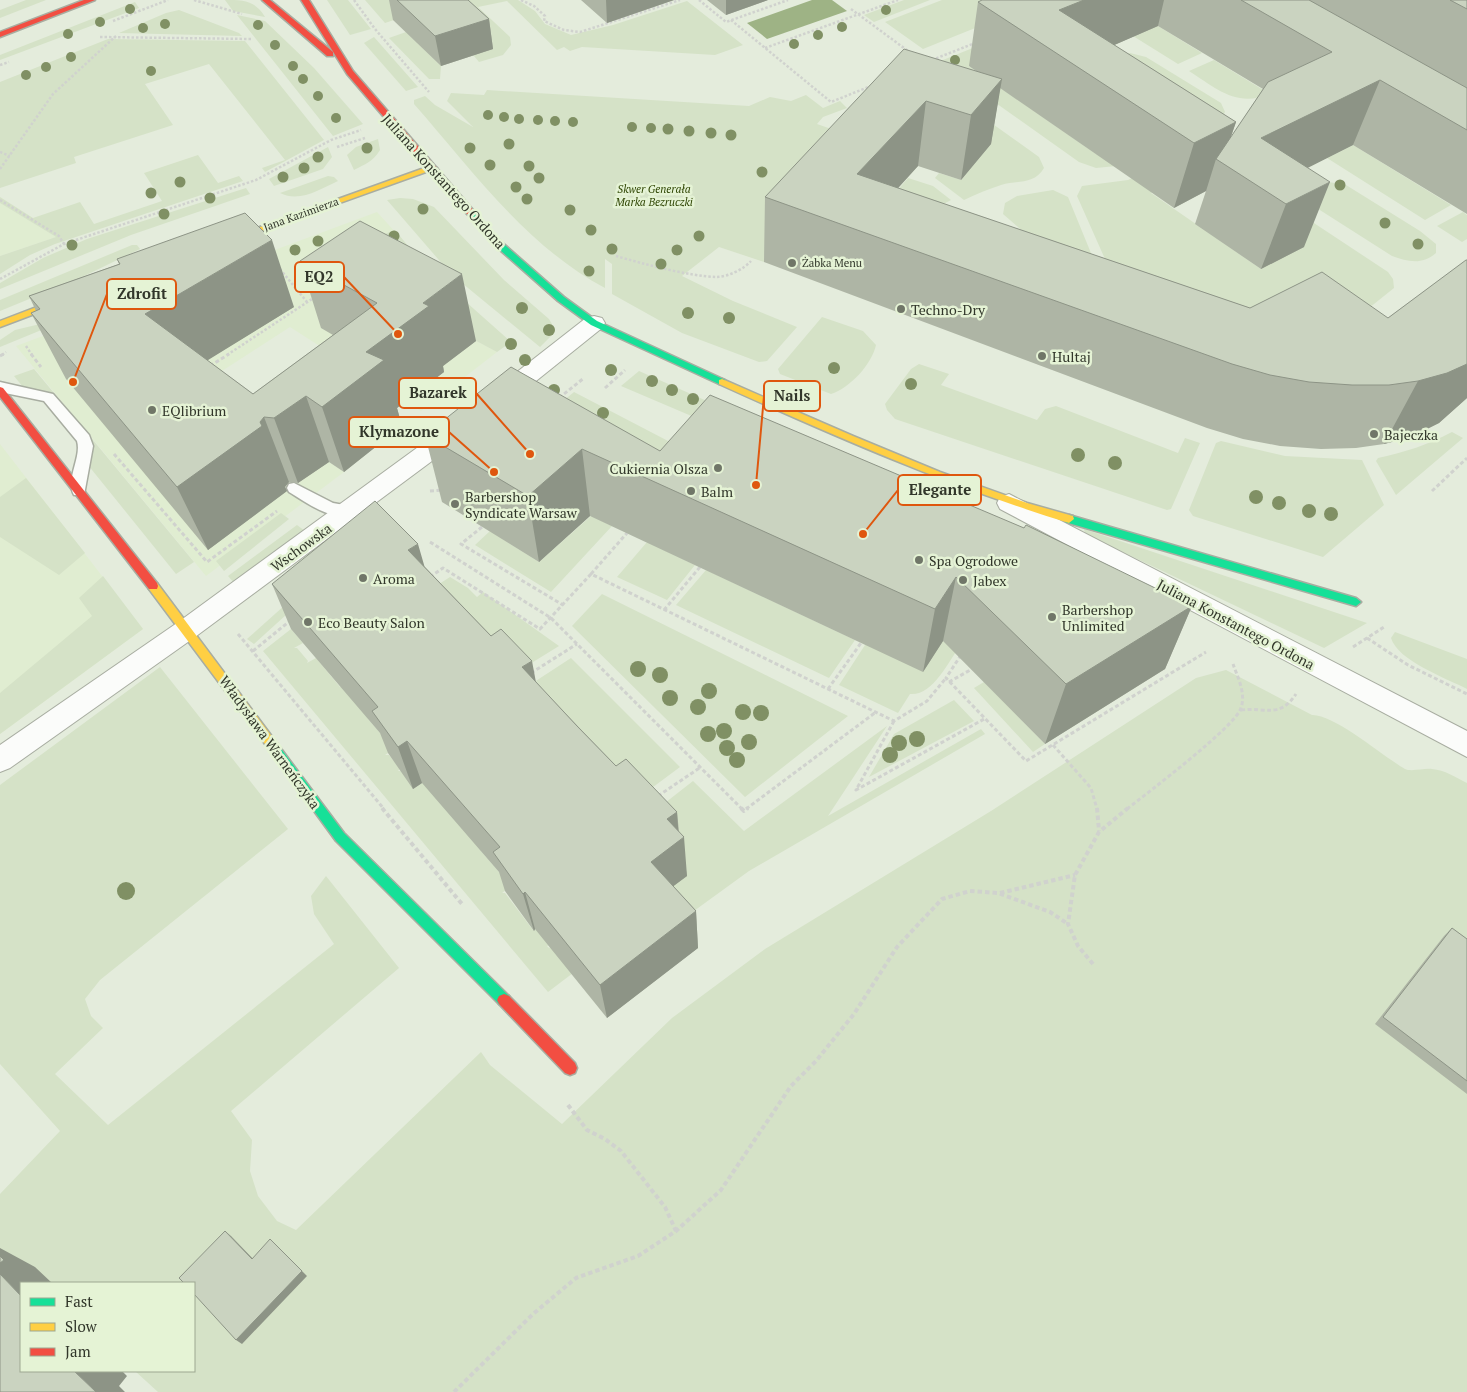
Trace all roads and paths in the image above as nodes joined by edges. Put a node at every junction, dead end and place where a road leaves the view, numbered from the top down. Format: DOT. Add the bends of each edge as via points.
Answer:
graph roads {
  1 [pos="91,0"];
  2 [pos="266,0"];
  3 [pos="305,0"];
  4 [pos="354,0"];
  5 [pos="521,0"];
  6 [pos="680,0"];
  7 [pos="699,0"];
  8 [pos="788,0"];
  9 [pos="898,0"];
  10 [pos="851,10"];
  11 [pos="858,14"];
  12 [pos="731,20"];
  13 [pos="0,35"];
  14 [pos="116,36"];
  15 [pos="100,37"];
  16 [pos="251,39"];
  17 [pos="977,43"];
  18 [pos="765,48"];
  19 [pos="910,52"];
  20 [pos="925,63"];
  21 [pos="350,72"];
  22 [pos="880,82"];
  23 [pos="429,92"];
  24 [pos="373,135"];
  25 [pos="331,140"];
  26 [pos="337,148"];
  27 [pos="0,152"];
  28 [pos="10,156"];
  29 [pos="433,168"];
  30 [pos="0,169"];
  31 [pos="0,200"];
  32 [pos="64,244"];
  33 [pos="211,246"];
  34 [pos="616,256"];
  35 [pos="751,261"];
  36 [pos="278,266"];
  37 [pos="0,279"];
  38 [pos="322,292"];
  39 [pos="81,293"];
  40 [pos="307,302"];
  41 [pos="594,323"];
  42 [pos="0,324"];
  43 [pos="23,341"];
  44 [pos="10,350"];
  45 [pos="0,356"];
  46 [pos="629,366"];
  47 [pos="44,371"];
  48 [pos="203,371"];
  49 [pos="584,378"];
  50 [pos="605,388"];
  51 [pos="0,389"];
  52 [pos="554,403"];
  53 [pos="111,451"];
  54 [pos="1467,458"];
  55 [pos="446,490"];
  56 [pos="1432,491"];
  57 [pos="79,492"];
  58 [pos="301,493"];
  59 [pos="423,496"];
  60 [pos="1005,501"];
  61 [pos="350,511"];
  62 [pos="482,527"];
  63 [pos="325,529"];
  64 [pos="627,533"];
  65 [pos="430,542"];
  66 [pos="700,567"];
  67 [pos="591,574"];
  68 [pos="424,581"];
  69 [pos="1356,602"];
  70 [pos="563,605"];
  71 [pos="664,610"];
  72 [pos="296,615"];
  73 [pos="551,618"];
  74 [pos="1384,628"];
  75 [pos="186,630"];
  76 [pos="236,632"];
  77 [pos="1367,638"];
  78 [pos="861,643"];
  79 [pos="577,644"];
  80 [pos="966,647"];
  81 [pos="1351,648"];
  82 [pos="252,651"];
  83 [pos="1206,652"];
  84 [pos="1233,664"];
  85 [pos="972,669"];
  86 [pos="527,676"];
  87 [pos="947,680"];
  88 [pos="828,689"];
  89 [pos="1296,694"];
  90 [pos="1467,694"];
  91 [pos="1241,710"];
  92 [pos="876,712"];
  93 [pos="986,718"];
  94 [pos="894,721"];
  95 [pos="1053,745"];
  96 [pos="1467,745"];
  97 [pos="0,760"];
  98 [pos="701,767"];
  99 [pos="655,798"];
  100 [pos="1099,832"];
  101 [pos="1075,875"];
  102 [pos="998,893"];
  103 [pos="466,909"];
  104 [pos="1068,924"];
  105 [pos="1092,964"];
  106 [pos="570,1068"];
  107 [pos="676,1231"];
  108 [pos="454,1392"];
  1 -- 13 [label="street"];
  2 -- 21 [label="street, Juliana Konstantego Ordona"];
  3 -- 21 [label="street, Juliana Konstantego Ordona"];
  4 -- 23 [label="path"];
  5 -- 6 [label="path" via="545,16 544,21 573,34"];
  7 -- 12 [label="path" via="726,22"];
  8 -- 12 [label="path"];
  9 -- 11 [label="path"];
  10 -- 11 [label="path"];
  11 -- 18 [label="path"];
  11 -- 19 [label="path"];
  12 -- 18 [label="path"];
  14 -- 15 [label="path"];
  14 -- 16 [label="path"];
  14 -- 28 [label="path" via="53,94"];
  17 -- 20 [label="path"];
  18 -- 22 [label="path" via="831,102"];
  21 -- 29 [label="street, Juliana Konstantego Ordona"];
  24 -- 26 [label="path"];
  25 -- 32 [label="path" via="256,180"];
  27 -- 28 [label="path"];
  28 -- 30 [label="path"];
  29 -- 33 [label="street, Jana Kazimierza"];
  29 -- 41 [label="street, Juliana Konstantego Ordona" via="495,241 561,299"];
  31 -- 32 [label="path" via="59,236"];
  32 -- 37 [label="path"];
  34 -- 35 [label="path" via="718,277 745,268"];
  36 -- 40 [label="path"];
  38 -- 40 [label="path"];
  39 -- 42 [label="street"];
  40 -- 48 [label="path"];
  41 -- 60 [label="street, Juliana Konstantego Ordona" via="837,434"];
  41 -- 61 [label="street, Wschowska"];
  43 -- 47 [label="path"];
  44 -- 45 [label="path"];
  46 -- 50 [label="path"];
  49 -- 52 [label="path"];
  51 -- 57 [label="street, Władysława Warneńczyka"];
  51 -- 57 [label="lane" via="48,397 84,439 86,446 80,466"];
  53 -- 58 [label="path" via="207,562"];
  54 -- 56 [label="path"];
  55 -- 59 [label="path" via="429,491"];
  57 -- 75 [label="street, Władysława Warneńczyka"];
  58 -- 61 [label="lane" via="328,508"];
  58 -- 63 [label="lane" via="322,515"];
  60 -- 69 [label="street, Juliana Konstantego Ordona"];
  60 -- 96 [label="street, Juliana Konstantego Ordona"];
  61 -- 63 [label="street, Wschowska"];
  62 -- 70 [label="path" via="461,544"];
  63 -- 75 [label="street, Wschowska"];
  64 -- 67 [label="path"];
  65 -- 73 [label="path"];
  66 -- 71 [label="path"];
  67 -- 70 [label="path"];
  67 -- 71 [label="path"];
  68 -- 73 [label="path" via="443,568 540,629"];
  70 -- 73 [label="path"];
  71 -- 88 [label="path"];
  72 -- 82 [label="path"];
  73 -- 79 [label="path"];
  74 -- 77 [label="path"];
  75 -- 97 [label="street, Wschowska"];
  75 -- 106 [label="street, Władysława Warneńczyka" via="340,837"];
  76 -- 82 [label="path"];
  77 -- 81 [label="path"];
  77 -- 90 [label="path" via="1408,665"];
  78 -- 88 [label="path"];
  79 -- 86 [label="path"];
  79 -- 98 [label="path"];
  80 -- 87 [label="path"];
  82 -- 103 [label="path"];
  83 -- 95 [label="path"];
  84 -- 91 [label="path" via="1243,694"];
  85 -- 87 [label="path"];
  87 -- 93 [label="path"];
  87 -- 94 [label="path" via="927,701"];
  88 -- 92 [label="path"];
  89 -- 91 [label="path" via="1286,707 1277,710"];
  91 -- 100 [label="path" via="1219,734"];
  92 -- 94 [label="path"];
  92 -- 98 [label="path" via="744,811"];
  93 -- 94 [label="path" via="856,790"];
  93 -- 95 [label="path" via="1026,761"];
  95 -- 100 [label="path" via="1091,788"];
  98 -- 99 [label="path"];
  100 -- 101 [label="path"];
  101 -- 102 [label="path"];
  101 -- 104 [label="path"];
  102 -- 104 [label="path" via="1050,912"];
  102 -- 107 [label="path" via="970,890 942,899 897,947 854,1014 791,1086 721,1190"];
  104 -- 105 [label="path" via="1078,946"];
  106 -- 107 [label="path" via="561,1087 563,1097 576,1118 587,1130 621,1150 665,1207"];
  107 -- 108 [label="path" via="638,1256 576,1278 533,1314"];
}
